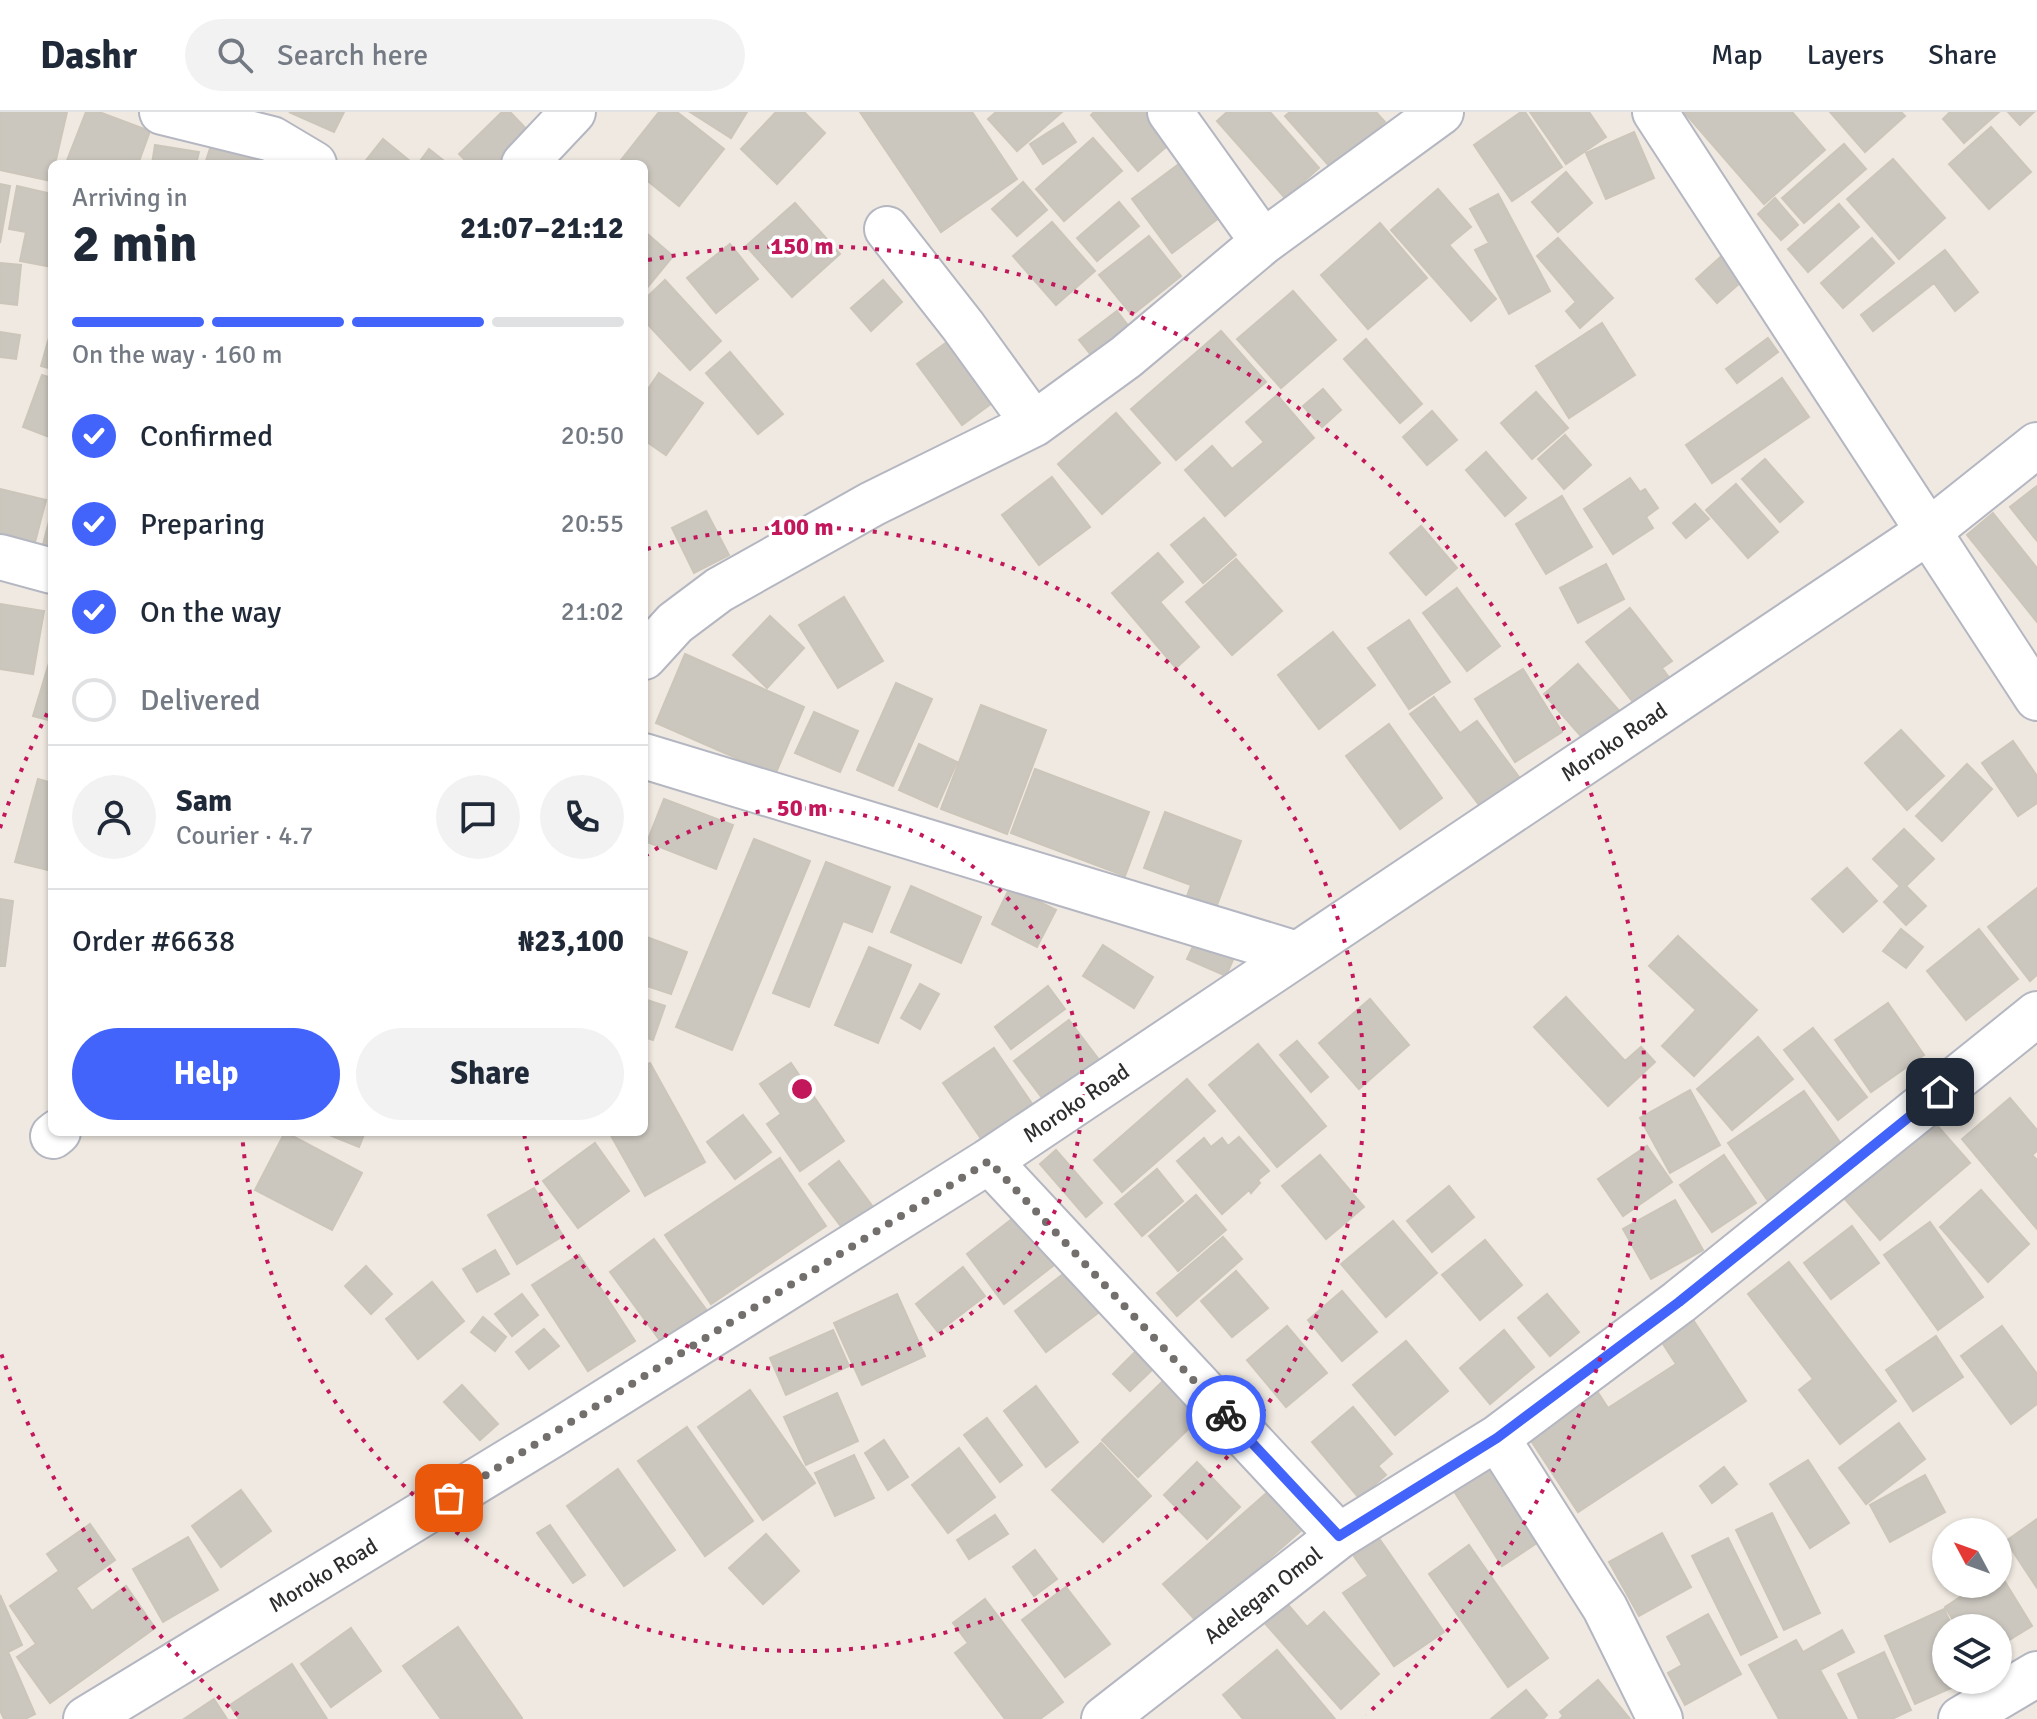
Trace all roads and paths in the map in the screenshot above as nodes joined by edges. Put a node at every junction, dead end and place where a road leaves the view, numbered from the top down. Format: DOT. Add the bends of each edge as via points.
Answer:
graph roads {
  1 [pos="162,112"];
  2 [pos="573,112"];
  3 [pos="1170,112"];
  4 [pos="1441,112"];
  5 [pos="1655,112"];
  6 [pos="307,160"];
  7 [pos="528,160"];
  8 [pos="887,229"];
  9 [pos="1263,242"];
  10 [pos="1034,424"];
  11 [pos="2037,445"];
  12 [pos="1929,531"];
  13 [pos="0,557"];
  14 [pos="48,570"];
  15 [pos="648,653"];
  16 [pos="2037,698"];
  17 [pos="648,757"];
  18 [pos="1297,954"];
  19 [pos="2037,1014"];
  20 [pos="989,1161"];
  21 [pos="1497,1438"];
  22 [pos="1339,1536"];
  23 [pos="2037,1674"];
  24 [pos="86,1719"];
  25 [pos="1104,1719"];
  26 [pos="1660,1719"];
  27 [pos="1961,1719"];
  1 -- 6 [label="street" via="272,139"];
  2 -- 7 [label="street"];
  3 -- 9 [label="street"];
  4 -- 9 [label="street"];
  5 -- 12 [label="street"];
  8 -- 10 [label="street"];
  9 -- 10 [label="street" via="1126,357"];
  10 -- 15 [label="street" via="872,504 719,590 675,623"];
  11 -- 12 [label="street, Moroko Road"];
  12 -- 16 [label="street"];
  12 -- 18 [label="street, Moroko Road"];
  13 -- 14 [label="street"];
  17 -- 18 [label="street"];
  18 -- 20 [label="street, Moroko Road"];
  19 -- 21 [label="street, Adelegan Omol" via="1679,1302"];
  20 -- 22 [label="street"];
  20 -- 24 [label="street, Moroko Road"];
  21 -- 22 [label="street, Adelegan Omol"];
  21 -- 26 [label="street" via="1605,1608"];
  22 -- 25 [label="street, Adelegan Omol"];
  23 -- 27 [label="street"];
}
